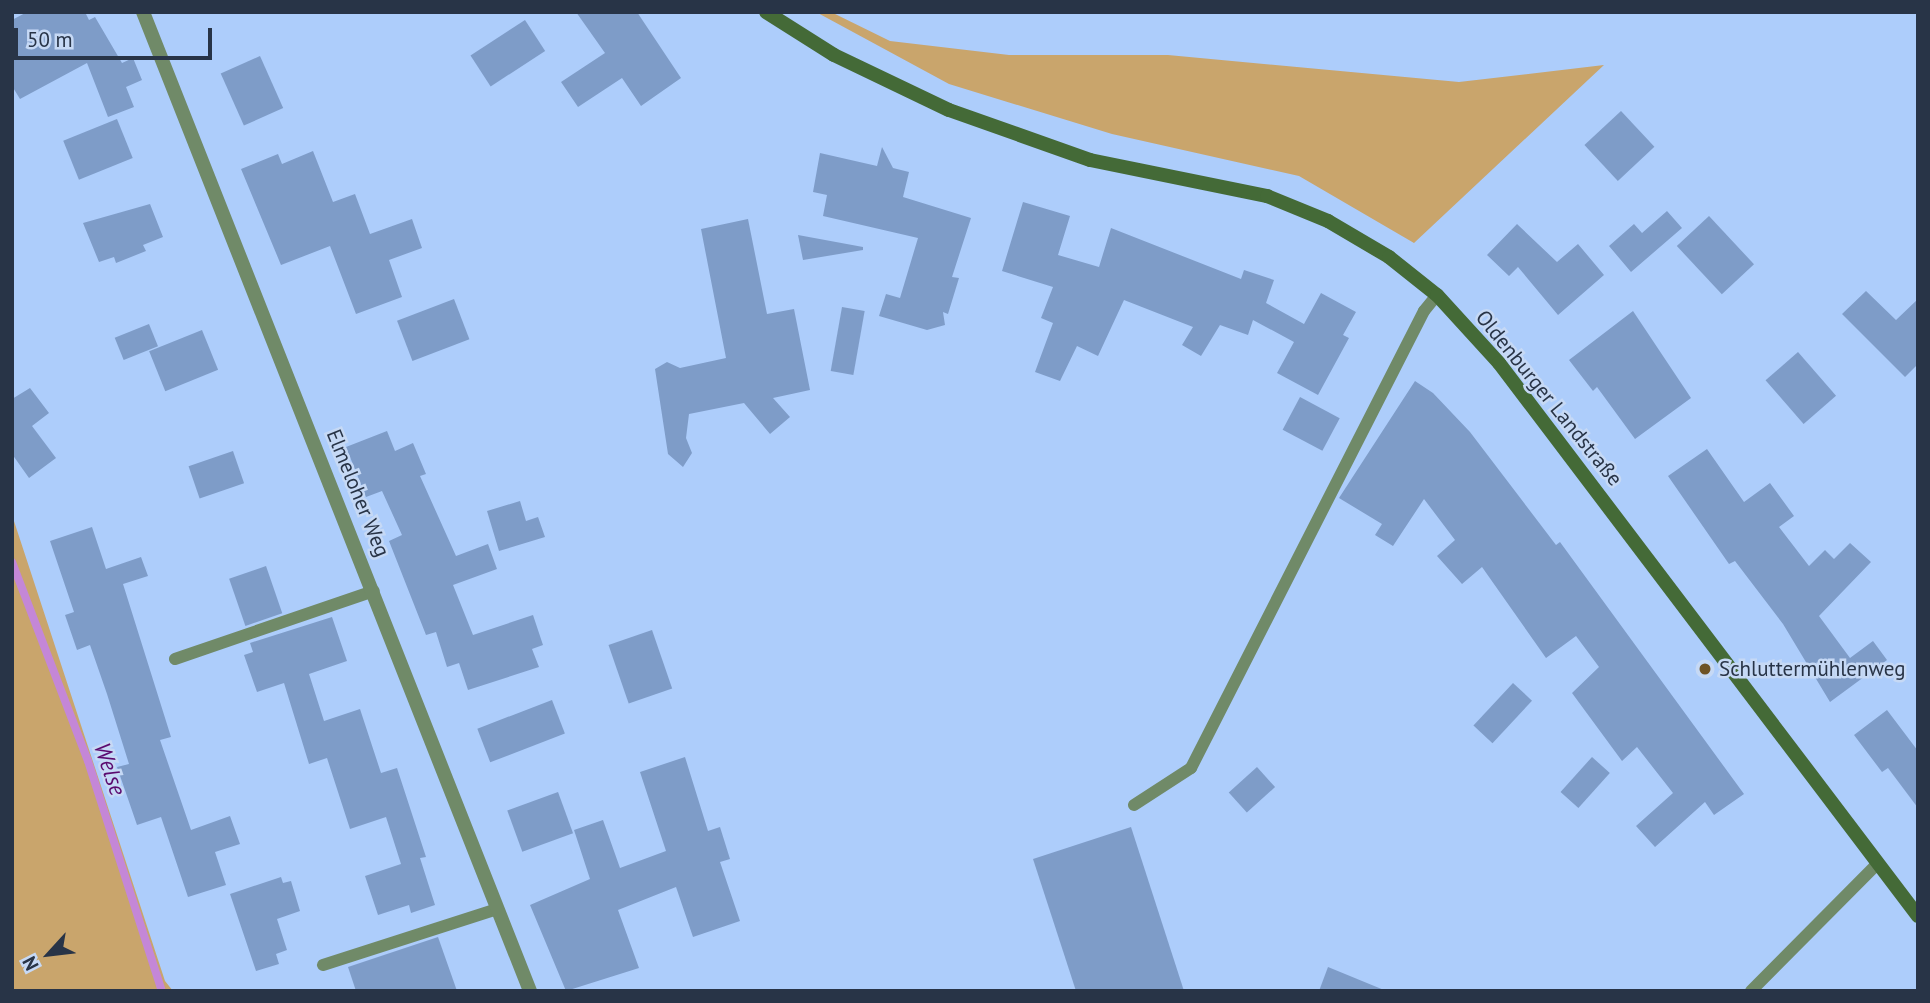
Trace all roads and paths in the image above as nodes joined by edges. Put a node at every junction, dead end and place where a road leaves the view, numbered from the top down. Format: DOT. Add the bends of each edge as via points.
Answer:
graph roads {
  1 [pos="143,12"];
  2 [pos="766,12"];
  3 [pos="1437,295"];
  4 [pos="374,591"];
  5 [pos="175,659"];
  6 [pos="1135,805"];
  7 [pos="1878,863"];
  8 [pos="497,909"];
  9 [pos="1918,916"];
  10 [pos="323,965"];
  11 [pos="530,991"];
  12 [pos="1751,991"];
  1 -- 4 [label="street, Elmeloher Weg"];
  2 -- 3 [label="main road, Oldenburger Landstraße" via="834,55 949,110 1090,160 1267,196 1328,221 1389,257"];
  3 -- 6 [label="lane" via="1424,311 1191,768"];
  3 -- 7 [label="main road, Oldenburger Landstraße" via="1499,363"];
  4 -- 5 [label="lane"];
  4 -- 8 [label="street, Elmeloher Weg"];
  7 -- 9 [label="main road, Oldenburger Landstraße"];
  7 -- 12 [label="lane"];
  8 -- 10 [label="lane"];
  8 -- 11 [label="street, Elmeloher Weg"];
}
